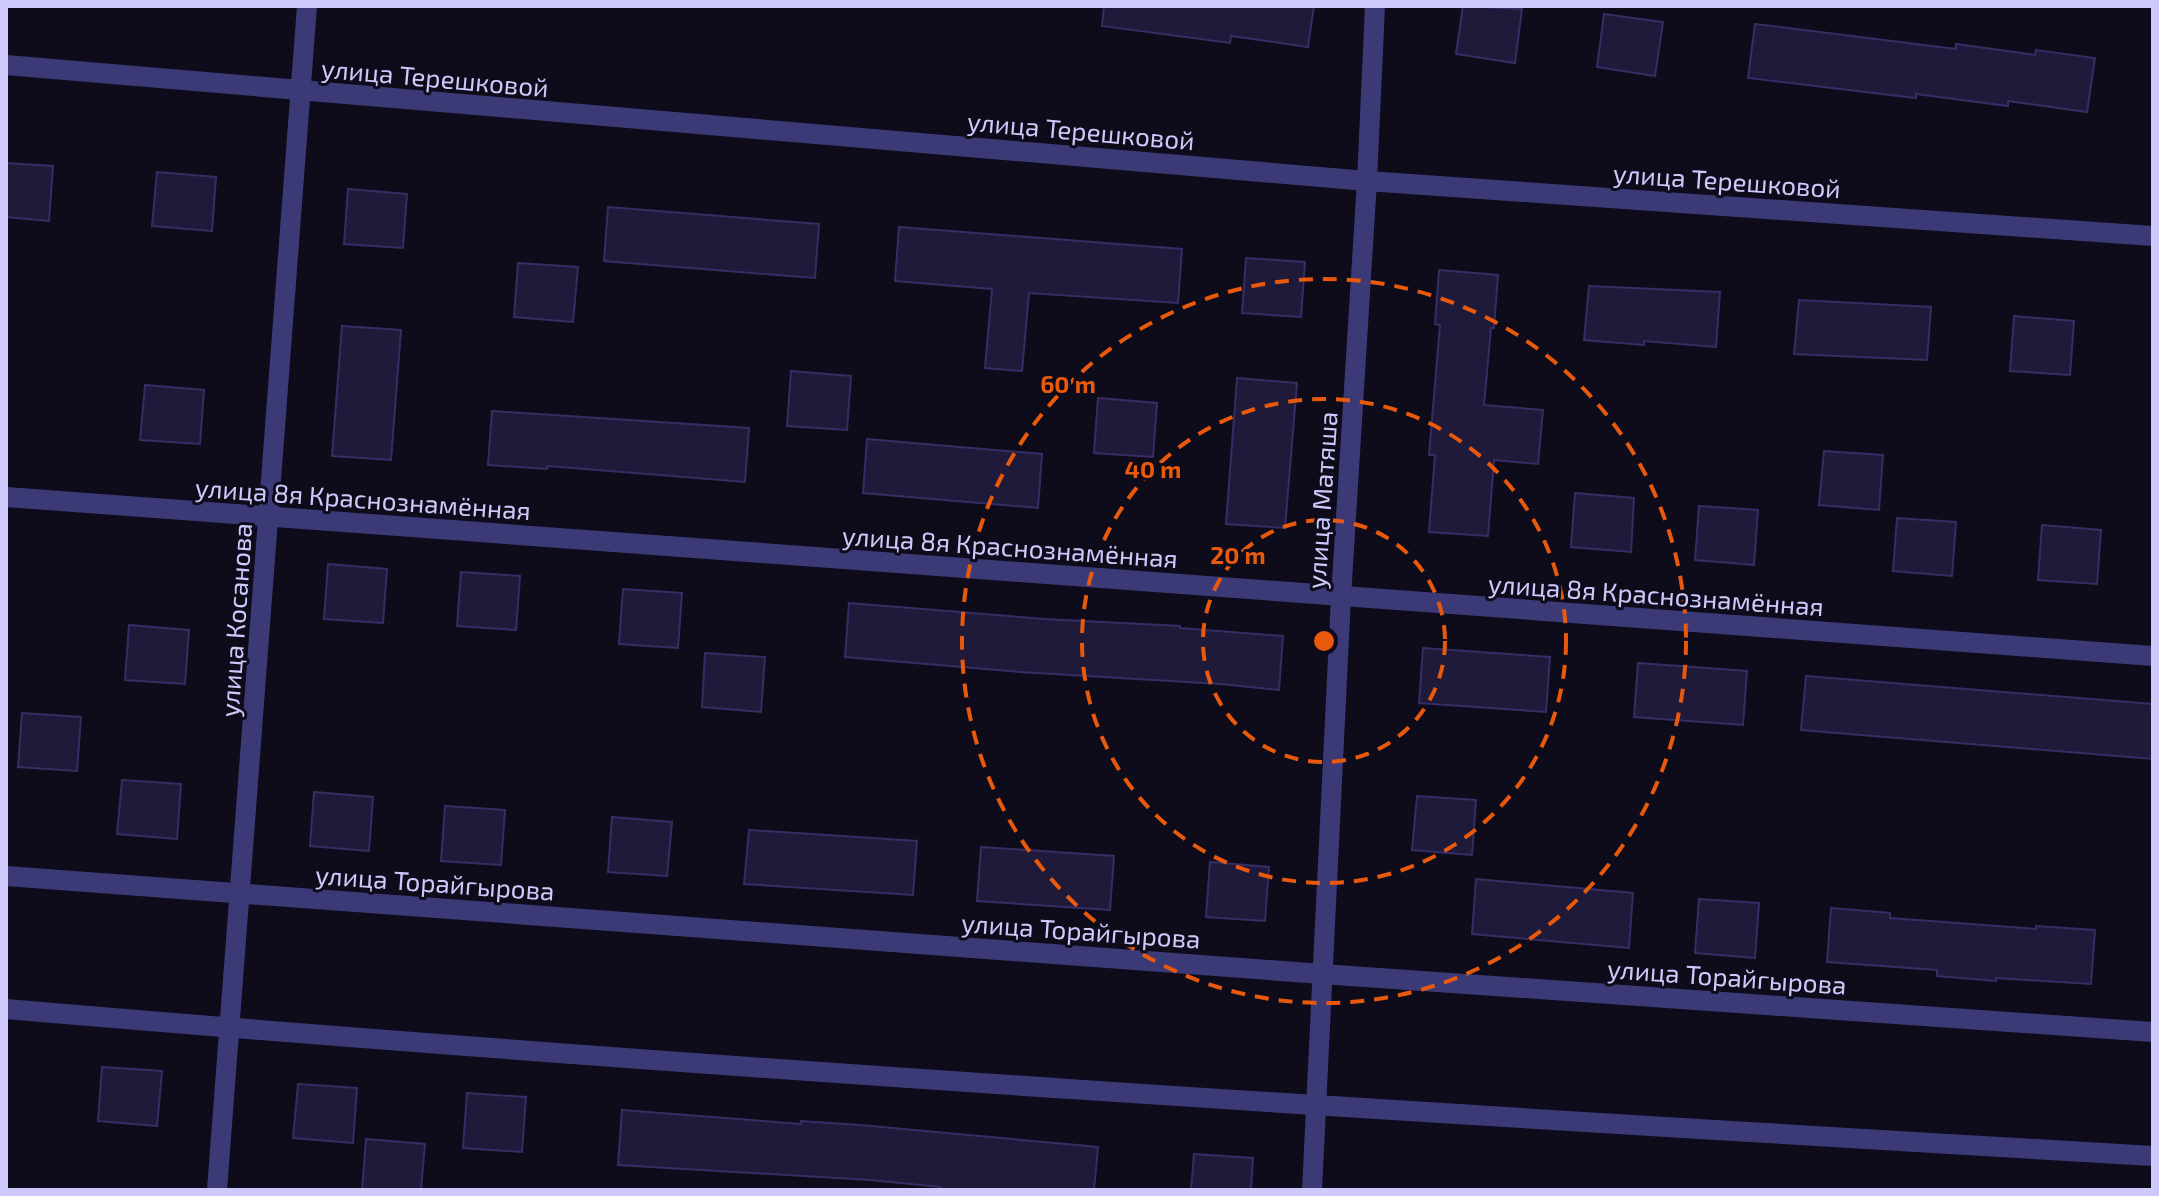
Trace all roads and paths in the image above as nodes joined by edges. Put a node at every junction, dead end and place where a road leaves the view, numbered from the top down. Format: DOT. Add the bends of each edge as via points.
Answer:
graph roads {
  1 [pos="307,6"];
  2 [pos="1375,6"];
  3 [pos="6,65"];
  4 [pos="300,91"];
  5 [pos="1367,181"];
  6 [pos="2153,236"];
  7 [pos="6,497"];
  8 [pos="268,518"];
  9 [pos="1341,597"];
  10 [pos="2153,656"];
  11 [pos="6,876"];
  12 [pos="241,894"];
  13 [pos="1322,974"];
  14 [pos="6,1009"];
  15 [pos="229,1028"];
  16 [pos="2153,1032"];
  17 [pos="1317,1107"];
  18 [pos="2153,1156"];
  19 [pos="217,1190"];
  20 [pos="1312,1190"];
  1 -- 4 [label="street, улица Косанова"];
  2 -- 5 [label="street, улица Матяша"];
  3 -- 4 [label="street, улица Терешковой"];
  4 -- 5 [label="street, улица Терешковой"];
  4 -- 8 [label="street, улица Косанова"];
  5 -- 6 [label="street, улица Терешковой"];
  5 -- 9 [label="street, улица Матяша"];
  7 -- 8 [label="street, улица 8я Краснознамённая"];
  8 -- 9 [label="street, улица 8я Краснознамённая"];
  8 -- 12 [label="street, улица Косанова"];
  9 -- 10 [label="street, улица 8я Краснознамённая"];
  9 -- 13 [label="street, улица Матяша"];
  11 -- 12 [label="street, улица Торайгырова"];
  12 -- 13 [label="street, улица Торайгырова"];
  12 -- 15 [label="street, улица Косанова"];
  13 -- 16 [label="street, улица Торайгырова"];
  13 -- 17 [label="street, улица Матяша"];
  14 -- 15 [label="street"];
  15 -- 17 [label="street"];
  15 -- 19 [label="street, улица Косанова"];
  17 -- 18 [label="street"];
  17 -- 20 [label="street, улица Матяша"];
}
